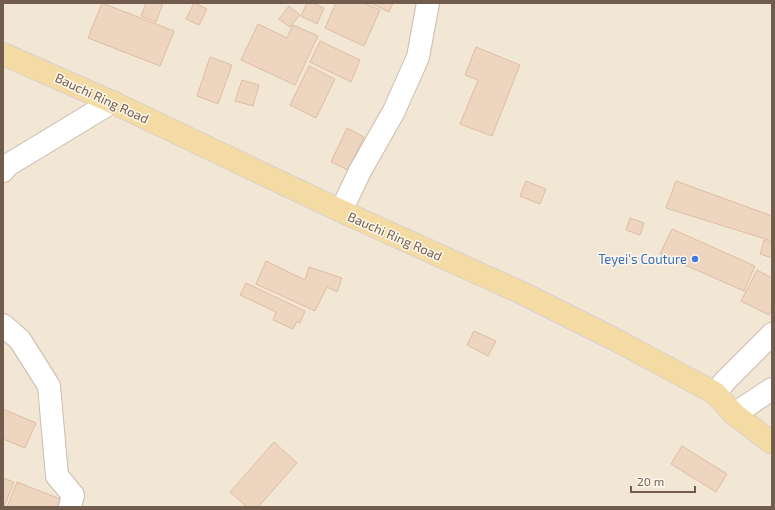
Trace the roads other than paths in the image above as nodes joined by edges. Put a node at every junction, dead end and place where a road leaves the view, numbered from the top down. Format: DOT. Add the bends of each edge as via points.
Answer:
graph roads {
  1 [pos="428,3"];
  2 [pos="3,54"];
  3 [pos="112,102"];
  4 [pos="3,171"];
  5 [pos="341,211"];
  6 [pos="3,325"];
  7 [pos="772,334"];
  8 [pos="772,389"];
  9 [pos="715,394"];
  10 [pos="734,414"];
  11 [pos="772,443"];
  12 [pos="70,507"];
  1 -- 5 [label="street" via="418,57 394,111"];
  2 -- 3 [label="main road, Bauchi Ring Road"];
  3 -- 4 [label="street" via="8,165"];
  3 -- 5 [label="main road, Bauchi Ring Road"];
  5 -- 9 [label="main road, Bauchi Ring Road" via="522,293"];
  6 -- 12 [label="street" via="20,340 49,386 57,476 73,495"];
  7 -- 9 [label="street"];
  8 -- 10 [label="street"];
  9 -- 10 [label="main road, Bauchi Ring Road"];
  10 -- 11 [label="main road, Bauchi Ring Road"];
}
